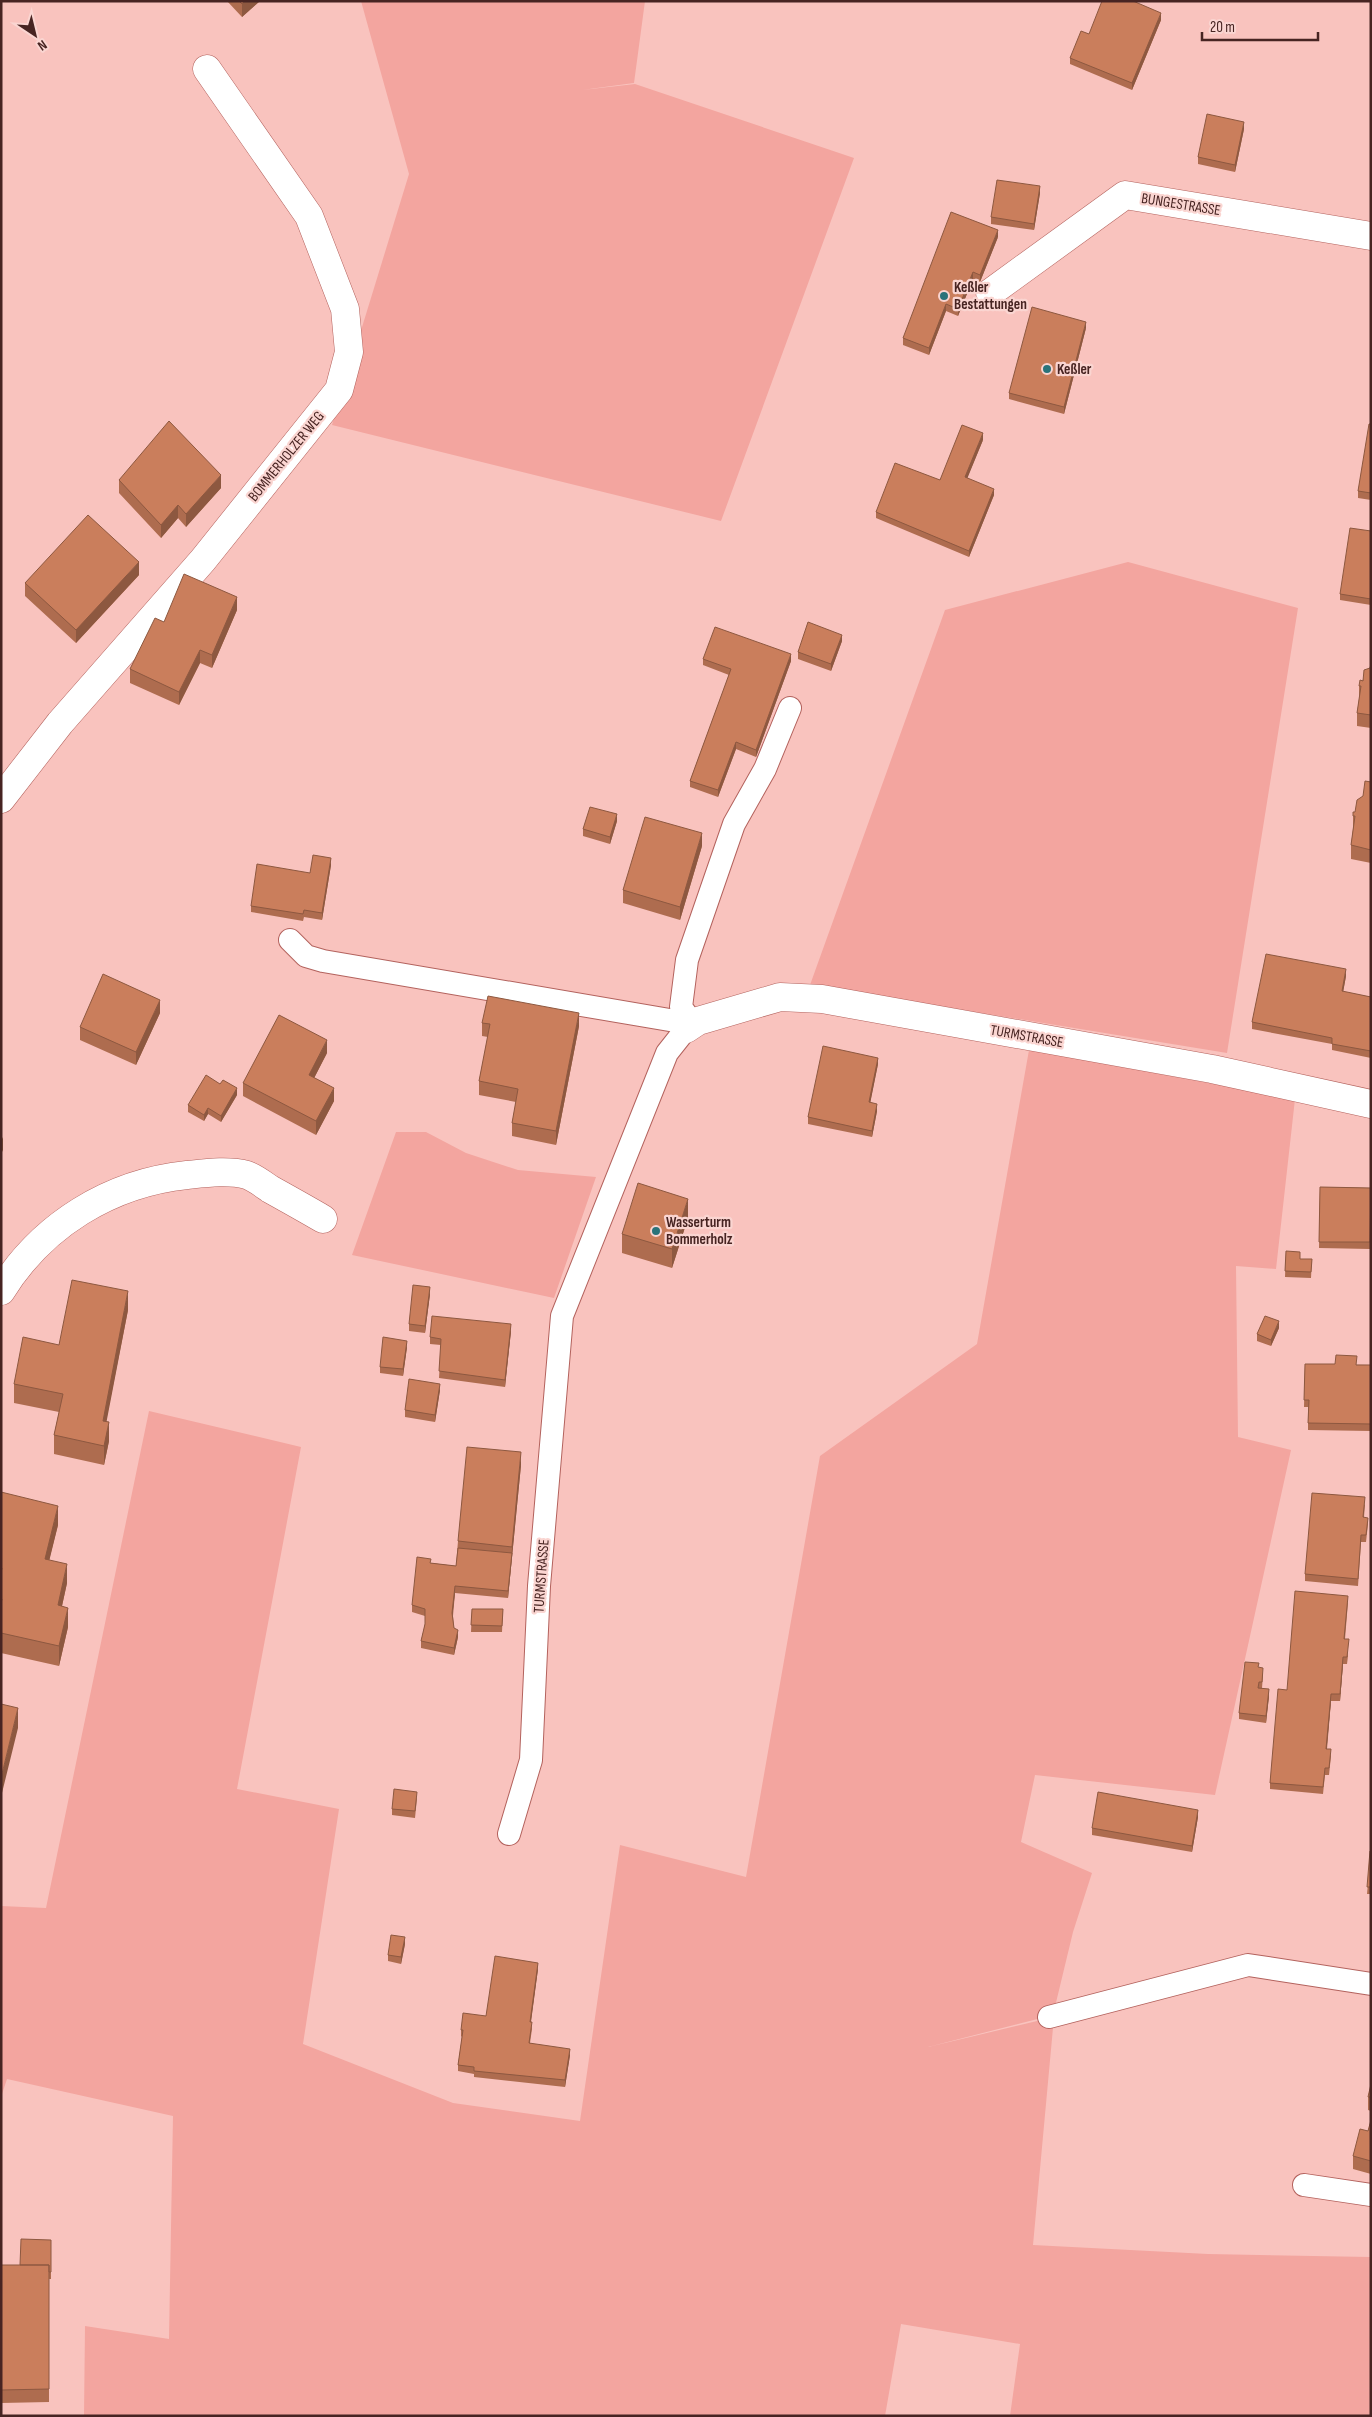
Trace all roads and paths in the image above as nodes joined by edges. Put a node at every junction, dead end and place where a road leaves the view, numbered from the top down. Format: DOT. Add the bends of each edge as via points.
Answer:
graph roads {
  1 [pos="207,69"];
  2 [pos="1371,236"];
  3 [pos="990,293"];
  4 [pos="790,708"];
  5 [pos="1,799"];
  6 [pos="290,940"];
  7 [pos="689,1026"];
  8 [pos="1371,1104"];
  9 [pos="323,1219"];
  10 [pos="1,1291"];
  11 [pos="509,1834"];
  12 [pos="1371,1984"];
  13 [pos="1049,2017"];
  14 [pos="1304,2185"];
  15 [pos="1371,2195"];
  1 -- 5 [label="street, BOMMERHOLZER WEG" via="309,216 345,309 349,352 339,390 203,560 60,723"];
  2 -- 3 [label="street, BUNGESTRASSE" via="1125,195"];
  4 -- 7 [label="lane" via="765,769 734,824 686,960 681,1007"];
  6 -- 7 [label="lane" via="306,956 324,961"];
  7 -- 8 [label="street, TURMSTRASSE" via="698,1020 780,997 822,999 1212,1069"];
  7 -- 11 [label="lane, TURMSTRASSE" via="667,1053 562,1316 539,1586 531,1760"];
  9 -- 10 [label="street" via="248,1176 208,1172 166,1177 95,1202 59,1224 33,1247"];
  12 -- 13 [label="lane" via="1248,1964"];
  14 -- 15 [label="lane"];
}
